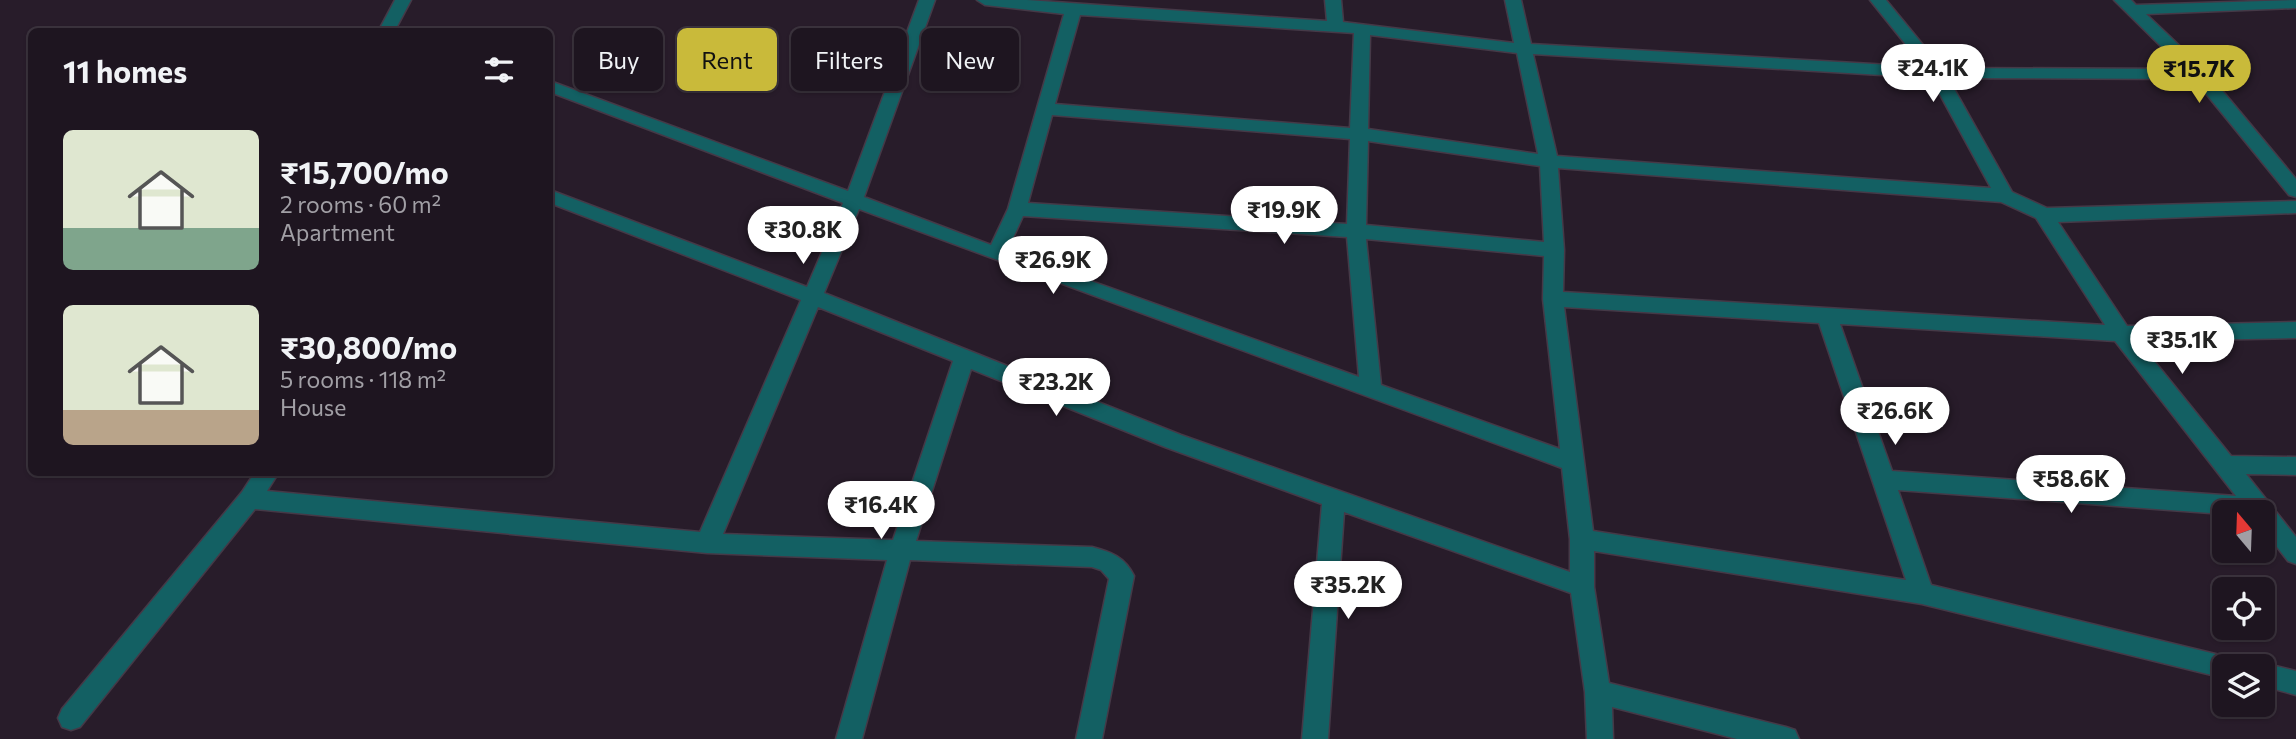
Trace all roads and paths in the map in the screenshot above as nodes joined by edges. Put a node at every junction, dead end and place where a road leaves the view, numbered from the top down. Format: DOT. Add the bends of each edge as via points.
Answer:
graph roads {
  1 [pos="402,0"];
  2 [pos="927,0"];
  3 [pos="985,0"];
  4 [pos="1333,0"];
  5 [pos="1513,0"];
  6 [pos="1878,0"];
  7 [pos="1039,3"];
  8 [pos="2296,3"];
  9 [pos="2128,5"];
  10 [pos="1184,8"];
  11 [pos="1073,10"];
  12 [pos="1335,26"];
  13 [pos="388,28"];
  14 [pos="1362,29"];
  15 [pos="1524,49"];
  16 [pos="1937,73"];
  17 [pos="2199,74"];
  18 [pos="553,87"];
  19 [pos="1044,109"];
  20 [pos="1361,134"];
  21 [pos="1549,160"];
  22 [pos="2296,191"];
  23 [pos="2005,196"];
  24 [pos="553,197"];
  25 [pos="854,200"];
  26 [pos="2296,207"];
  27 [pos="1017,209"];
  28 [pos="2043,215"];
  29 [pos="1356,231"];
  30 [pos="1554,250"];
  31 [pos="996,254"];
  32 [pos="811,296"];
  33 [pos="1553,299"];
  34 [pos="1827,316"];
  35 [pos="2296,330"];
  36 [pos="2121,334"];
  37 [pos="964,358"];
  38 [pos="1371,388"];
  39 [pos="1573,463"];
  40 [pos="2226,465"];
  41 [pos="2296,466"];
  42 [pos="265,476"];
  43 [pos="1884,480"];
  44 [pos="250,499"];
  45 [pos="1334,499"];
  46 [pos="2255,500"];
  47 [pos="2212,503"];
  48 [pos="2275,526"];
  49 [pos="1582,539"];
  50 [pos="706,543"];
  51 [pos="901,550"];
  52 [pos="2296,554"];
  53 [pos="1582,587"];
  54 [pos="1922,593"];
  55 [pos="2212,663"];
  56 [pos="2275,678"];
  57 [pos="2296,683"];
  58 [pos="1598,692"];
  59 [pos="71,718"];
  60 [pos="849,739"];
  61 [pos="1089,739"];
  62 [pos="1315,739"];
  63 [pos="1600,739"];
  64 [pos="1786,739"];
  1 -- 13 [label="street"];
  2 -- 25 [label="street"];
  3 -- 7 [label="street"];
  4 -- 12 [label="street"];
  5 -- 15 [label="street"];
  6 -- 16 [label="street"];
  7 -- 11 [label="street"];
  8 -- 9 [label="street"];
  9 -- 17 [label="street"];
  10 -- 11 [label="street"];
  10 -- 12 [label="street"];
  11 -- 19 [label="street"];
  12 -- 14 [label="street"];
  14 -- 15 [label="street"];
  14 -- 20 [label="street"];
  15 -- 16 [label="street"];
  15 -- 21 [label="street"];
  16 -- 17 [label="street"];
  16 -- 23 [label="street"];
  17 -- 22 [label="street"];
  18 -- 25 [label="street"];
  19 -- 20 [label="street"];
  19 -- 27 [label="street"];
  20 -- 21 [label="street"];
  20 -- 29 [label="street"];
  21 -- 23 [label="street"];
  21 -- 30 [label="street"];
  23 -- 28 [label="street"];
  24 -- 32 [label="street"];
  25 -- 31 [label="street"];
  25 -- 32 [label="street"];
  26 -- 28 [label="street"];
  27 -- 29 [label="street"];
  27 -- 31 [label="street"];
  28 -- 36 [label="street"];
  29 -- 30 [label="street"];
  29 -- 38 [label="street"];
  30 -- 33 [label="street"];
  31 -- 38 [label="street"];
  32 -- 37 [label="street"];
  32 -- 50 [label="street"];
  33 -- 34 [label="street"];
  33 -- 39 [label="street"];
  34 -- 36 [label="street"];
  34 -- 43 [label="street"];
  35 -- 36 [label="street"];
  36 -- 40 [label="street"];
  37 -- 45 [label="street"];
  37 -- 51 [label="street"];
  38 -- 39 [label="street"];
  39 -- 49 [label="street"];
  40 -- 41 [label="street"];
  40 -- 46 [label="street"];
  42 -- 44 [label="street"];
  43 -- 47 [label="street"];
  43 -- 54 [label="street"];
  44 -- 50 [label="street"];
  44 -- 59 [label="street"];
  45 -- 53 [label="street"];
  45 -- 62 [label="street"];
  48 -- 52 [label="street"];
  49 -- 53 [label="street"];
  49 -- 54 [label="street"];
  50 -- 51 [label="street"];
  51 -- 60 [label="street"];
  51 -- 61 [label="street" via="1093,557 1109,562 1122,576"];
  53 -- 58 [label="street"];
  54 -- 55 [label="street"];
  56 -- 57 [label="street"];
  58 -- 63 [label="street"];
  58 -- 64 [label="street"];
}
